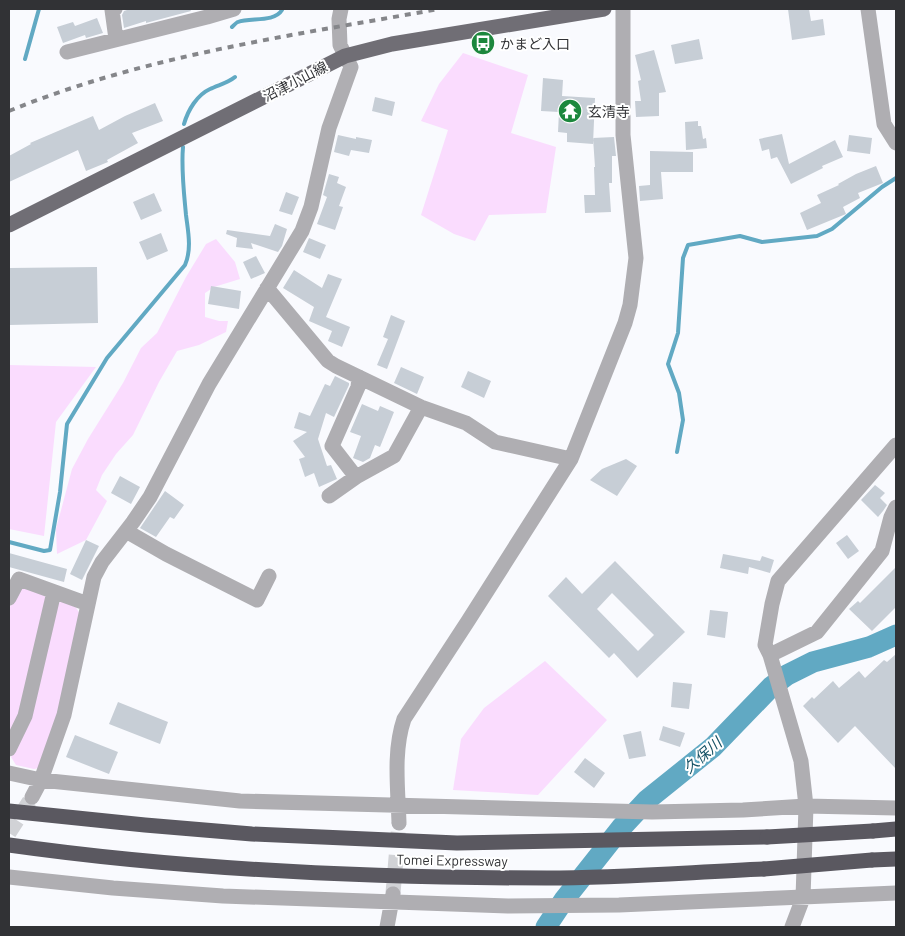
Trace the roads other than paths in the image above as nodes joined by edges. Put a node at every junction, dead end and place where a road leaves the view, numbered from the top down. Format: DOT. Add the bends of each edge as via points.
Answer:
graph roads {
  1 [pos="115,9"];
  2 [pos="234,9"];
  3 [pos="341,9"];
  4 [pos="604,9"];
  5 [pos="623,9"];
  6 [pos="868,9"];
  7 [pos="206,13"];
  8 [pos="116,39"];
  9 [pos="67,52"];
  10 [pos="345,56"];
  11 [pos="896,143"];
  12 [pos="9,225"];
  13 [pos="267,288"];
  14 [pos="359,377"];
  15 [pos="421,407"];
  16 [pos="896,445"];
  17 [pos="571,459"];
  18 [pos="356,477"];
  19 [pos="330,496"];
  20 [pos="896,507"];
  21 [pos="126,531"];
  22 [pos="269,576"];
  23 [pos="54,592"];
  24 [pos="9,598"];
  25 [pos="88,604"];
  26 [pos="772,662"];
  27 [pos="9,749"];
  28 [pos="9,773"];
  29 [pos="41,780"];
  30 [pos="32,797"];
  31 [pos="398,805"];
  32 [pos="806,806"];
  33 [pos="896,808"];
  34 [pos="9,811"];
  35 [pos="398,823"];
  36 [pos="896,829"];
  37 [pos="9,845"];
  38 [pos="896,859"];
  39 [pos="9,877"];
  40 [pos="896,893"];
  41 [pos="392,898"];
  42 [pos="803,898"];
  43 [pos="387,927"];
  44 [pos="792,927"];
  1 -- 8 [label="street" via="112,10"];
  2 -- 7 [label="street"];
  3 -- 10 [label="street" via="340,45"];
  4 -- 10 [label="main road, 沼津小山線" via="392,44"];
  5 -- 17 [label="street" via="623,135 636,258 625,323"];
  6 -- 11 [label="street" via="884,124"];
  7 -- 8 [label="street"];
  8 -- 9 [label="street"];
  10 -- 12 [label="main road, 沼津小山線"];
  10 -- 13 [label="street" via="351,66 329,128 311,207 302,231"];
  13 -- 14 [label="street" via="328,360"];
  13 -- 21 [label="street" via="209,384 150,497"];
  14 -- 15 [label="street"];
  14 -- 18 [label="street" via="358,387 332,446"];
  15 -- 17 [label="street" via="466,423 495,442"];
  15 -- 18 [label="street" via="394,456"];
  16 -- 26 [label="street" via="778,581 766,645"];
  17 -- 31 [label="street" via="404,719 399,733"];
  18 -- 19 [label="street"];
  20 -- 26 [label="street" via="882,551 818,632"];
  21 -- 22 [label="street" via="257,600"];
  21 -- 25 [label="street" via="94,577"];
  23 -- 24 [label="street" via="19,579"];
  23 -- 25 [label="street"];
  23 -- 27 [label="street" via="25,716"];
  25 -- 29 [label="street" via="64,715"];
  26 -- 32 [label="street" via="801,761"];
  28 -- 29 [label="street"];
  29 -- 30 [label="street"];
  29 -- 31 [label="street" via="240,801"];
  31 -- 32 [label="street" via="652,812"];
  31 -- 35 [label="street"];
  32 -- 33 [label="street"];
  32 -- 42 [label="street"];
  34 -- 36 [label="highway, Tomei Expressway, bridge" via="252,834 457,843 766,838"];
  37 -- 38 [label="highway, Tomei Expressway, bridge" via="248,868 548,878 764,869"];
  39 -- 41 [label="street" via="213,895"];
  40 -- 42 [label="street"];
  41 -- 42 [label="street" via="619,905"];
  41 -- 43 [label="street"];
  42 -- 44 [label="street"];
}
